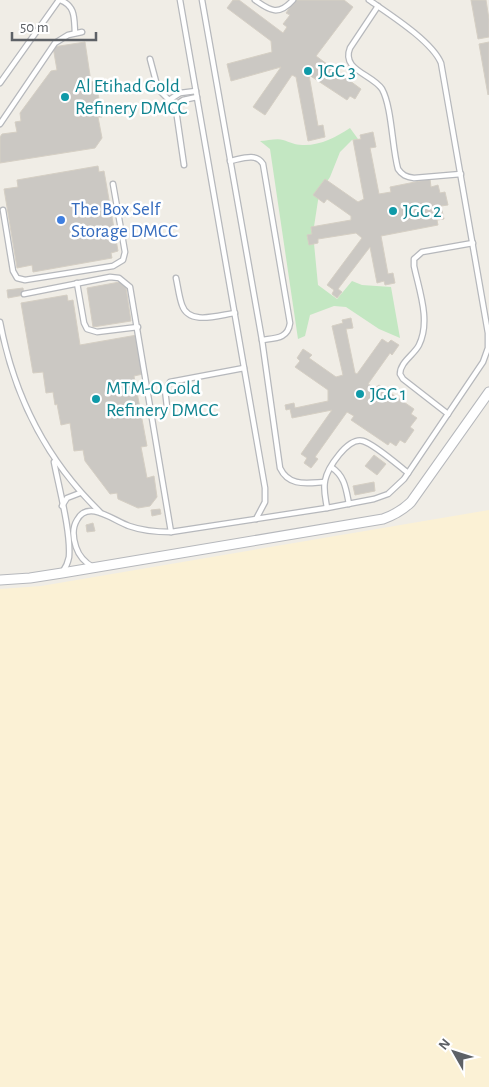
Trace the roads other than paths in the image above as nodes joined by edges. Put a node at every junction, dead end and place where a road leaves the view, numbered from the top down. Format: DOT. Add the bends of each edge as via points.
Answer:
graph roads {
  1 [pos="60,0"];
  2 [pos="180,0"];
  3 [pos="202,0"];
  4 [pos="255,0"];
  5 [pos="293,0"];
  6 [pos="369,0"];
  7 [pos="378,6"];
  8 [pos="82,32"];
  9 [pos="75,33"];
  10 [pos="150,59"];
  11 [pos="0,83"];
  12 [pos="196,90"];
  13 [pos="197,97"];
  14 [pos="169,100"];
  15 [pos="174,106"];
  16 [pos="0,124"];
  17 [pos="230,161"];
  18 [pos="184,164"];
  19 [pos="461,174"];
  20 [pos="113,184"];
  21 [pos="3,210"];
  22 [pos="2,223"];
  23 [pos="473,243"];
  24 [pos="176,278"];
  25 [pos="77,283"];
  26 [pos="24,294"];
  27 [pos="235,313"];
  28 [pos="0,322"];
  29 [pos="138,327"];
  30 [pos="262,340"];
  31 [pos="244,368"];
  32 [pos="489,392"];
  33 [pos="167,407"];
  34 [pos="448,414"];
  35 [pos="54,458"];
  36 [pos="331,467"];
  37 [pos="408,473"];
  38 [pos="324,482"];
  39 [pos="80,493"];
  40 [pos="349,504"];
  41 [pos="62,506"];
  42 [pos="327,508"];
  43 [pos="101,513"];
  44 [pos="256,519"];
  45 [pos="172,532"];
  46 [pos="74,537"];
  47 [pos="68,538"];
  48 [pos="94,567"];
  49 [pos="62,573"];
  50 [pos="0,580"];
  1 -- 9 [label="lane" via="73,10"];
  1 -- 11 [label="lane"];
  2 -- 12 [label="lane"];
  3 -- 17 [label="lane"];
  4 -- 5 [label="lane" via="276,10 285,8"];
  6 -- 7 [label="lane"];
  7 -- 19 [label="lane" via="427,44 439,58"];
  7 -- 19 [label="lane" via="350,48 348,59 383,92 398,169 407,178"];
  8 -- 9 [label="lane"];
  9 -- 16 [label="lane" via="55,43"];
  10 -- 14 [label="lane" via="158,88"];
  12 -- 13 [label="lane"];
  12 -- 14 [label="lane" via="180,93"];
  13 -- 15 [label="lane"];
  13 -- 27 [label="lane"];
  14 -- 15 [label="lane"];
  15 -- 18 [label="lane"];
  17 -- 30 [label="lane"];
  17 -- 30 [label="lane" via="254,157 263,164 290,323 285,335"];
  19 -- 23 [label="lane"];
  20 -- 22 [label="lane" via="125,252 117,265 17,278"];
  21 -- 22 [label="lane"];
  23 -- 34 [label="lane" via="488,348 483,362"];
  23 -- 34 [label="lane" via="422,252 414,259 423,328 419,344 400,367 400,374"];
  24 -- 27 [label="lane" via="182,306 189,315 199,318"];
  25 -- 26 [label="lane"];
  25 -- 29 [label="lane" via="110,277 123,280 132,291"];
  25 -- 29 [label="lane" via="87,329 97,332"];
  27 -- 31 [label="lane"];
  28 -- 35 [label="lane" via="6,354 21,397"];
  29 -- 45 [label="lane"];
  30 -- 38 [label="lane" via="283,475 294,483"];
  31 -- 33 [label="lane" via="170,382 165,390"];
  31 -- 44 [label="lane" via="265,488 265,502"];
  32 -- 48 [label="street" via="411,502 391,516"];
  34 -- 37 [label="lane"];
  35 -- 39 [label="lane"];
  35 -- 41 [label="lane"];
  36 -- 37 [label="lane" via="347,445 357,441 368,444"];
  36 -- 38 [label="lane"];
  36 -- 40 [label="lane" via="343,479"];
  37 -- 40 [label="lane" via="388,494"];
  38 -- 42 [label="lane"];
  39 -- 41 [label="lane" via="71,496"];
  39 -- 43 [label="lane"];
  40 -- 42 [label="lane"];
  41 -- 47 [label="lane"];
  42 -- 44 [label="lane"];
  43 -- 45 [label="lane" via="130,526"];
  43 -- 46 [label="lane" via="92,511 79,517 74,526"];
  44 -- 45 [label="lane"];
  46 -- 47 [label="lane"];
  46 -- 48 [label="lane" via="81,558"];
  47 -- 49 [label="lane" via="69,556"];
  48 -- 49 [label="street"];
  49 -- 50 [label="street"];
}
